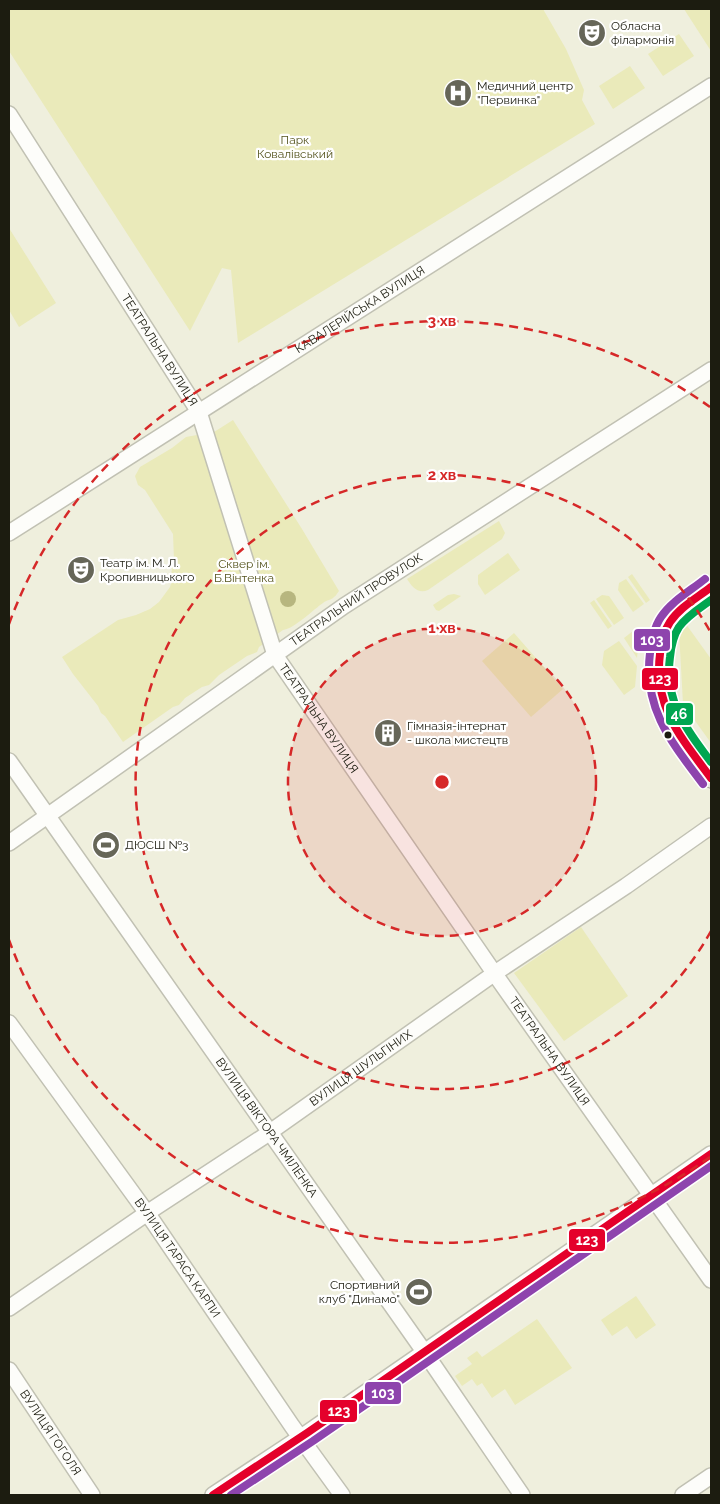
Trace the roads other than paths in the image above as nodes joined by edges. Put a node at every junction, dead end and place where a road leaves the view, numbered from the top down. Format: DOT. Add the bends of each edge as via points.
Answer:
graph roads {
  1 [pos="711,86"];
  2 [pos="9,114"];
  3 [pos="711,370"];
  4 [pos="199,412"];
  5 [pos="9,533"];
  6 [pos="711,587"];
  7 [pos="275,655"];
  8 [pos="9,761"];
  9 [pos="711,778"];
  10 [pos="47,816"];
  11 [pos="711,826"];
  12 [pos="9,843"];
  13 [pos="495,973"];
  14 [pos="9,1023"];
  15 [pos="269,1132"];
  16 [pos="711,1154"];
  17 [pos="651,1196"];
  18 [pos="145,1210"];
  19 [pos="711,1280"];
  20 [pos="9,1308"];
  21 [pos="424,1353"];
  22 [pos="9,1370"];
  23 [pos="301,1437"];
  24 [pos="711,1476"];
  25 [pos="92,1495"];
  26 [pos="213,1495"];
  27 [pos="342,1495"];
  28 [pos="522,1495"];
  29 [pos="683,1495"];
  1 -- 4 [label="street, КАВАЛЕРІЙСЬКА ВУЛИЦЯ"];
  2 -- 4 [label="street, ТЕАТРАЛЬНА ВУЛИЦЯ"];
  3 -- 7 [label="street, ТЕАТРАЛЬНИЙ ПРОВУЛОК" via="344,606"];
  4 -- 5 [label="street, КАВАЛЕРІЙСЬКА ВУЛИЦЯ"];
  4 -- 7 [label="street, ТЕАТРАЛЬНА ВУЛИЦЯ"];
  6 -- 9 [label="main road" via="670,622 662,643 659,667 660,694 667,716"];
  7 -- 10 [label="street, ТЕАТРАЛЬНИЙ ПРОВУЛОК"];
  7 -- 13 [label="street, ТЕАТРАЛЬНА ВУЛИЦЯ"];
  8 -- 10 [label="street, ВУЛИЦЯ ВІКТОРА ЧМІЛЕНКА"];
  10 -- 12 [label="street, ТЕАТРАЛЬНИЙ ПРОВУЛОК"];
  10 -- 15 [label="street, ВУЛИЦЯ ВІКТОРА ЧМІЛЕНКА"];
  11 -- 13 [label="street, ВУЛИЦЯ ШУЛЬГІНИХ"];
  13 -- 15 [label="street, ВУЛИЦЯ ШУЛЬГІНИХ"];
  13 -- 17 [label="street, ТЕАТРАЛЬНА ВУЛИЦЯ"];
  14 -- 18 [label="street, ВУЛИЦЯ ТАРАСА КАРПИ"];
  15 -- 18 [label="street, ВУЛИЦЯ ШУЛЬГІНИХ"];
  15 -- 21 [label="street, ВУЛИЦЯ ВІКТОРА ЧМІЛЕНКА"];
  16 -- 17 [label="street"];
  17 -- 19 [label="street, ТЕАТРАЛЬНА ВУЛИЦЯ"];
  17 -- 21 [label="street"];
  18 -- 20 [label="street, ВУЛИЦЯ ШУЛЬГІНИХ"];
  18 -- 23 [label="street, ВУЛИЦЯ ТАРАСА КАРПИ"];
  21 -- 23 [label="street"];
  21 -- 28 [label="street, ВУЛИЦЯ ВІКТОРА ЧМІЛЕНКА"];
  22 -- 25 [label="street, ВУЛИЦЯ ГОГОЛЯ"];
  23 -- 26 [label="street"];
  23 -- 27 [label="street, ВУЛИЦЯ ТАРАСА КАРПИ"];
  24 -- 29 [label="street"];
}
